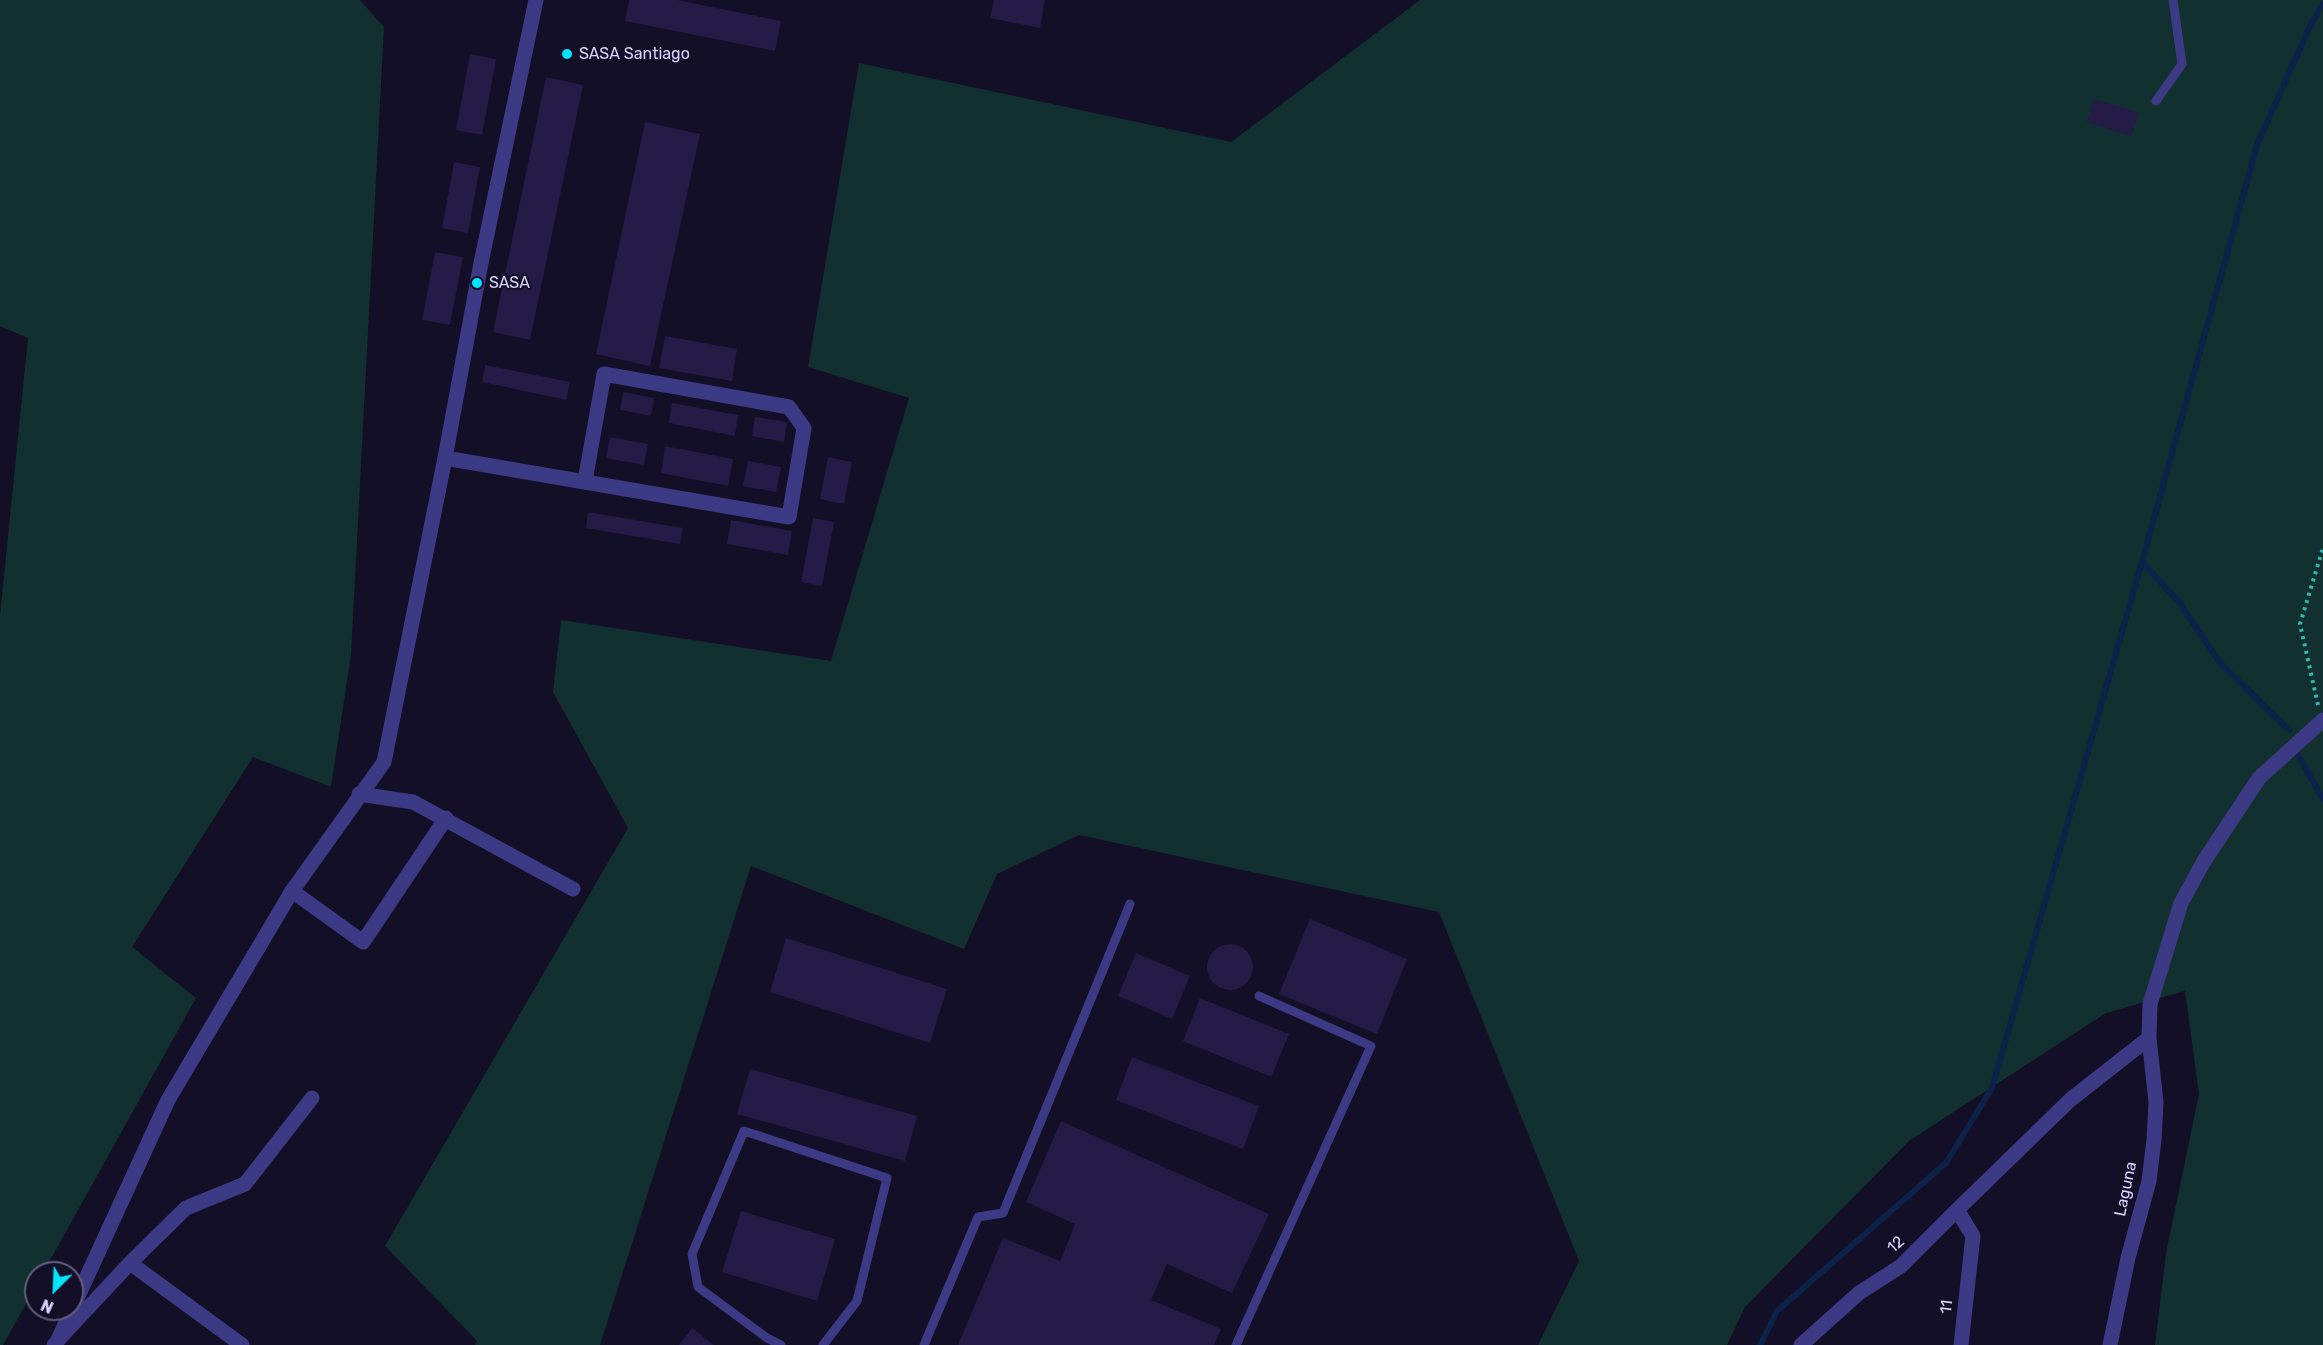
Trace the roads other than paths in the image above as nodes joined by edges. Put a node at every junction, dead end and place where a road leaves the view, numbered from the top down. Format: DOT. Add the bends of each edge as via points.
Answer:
graph roads {
  1 [pos="536,0"];
  2 [pos="2173,0"];
  3 [pos="2156,101"];
  4 [pos="445,458"];
  5 [pos="585,481"];
  6 [pos="2322,720"];
  7 [pos="359,794"];
  8 [pos="446,818"];
  9 [pos="573,889"];
  10 [pos="292,891"];
  11 [pos="1130,904"];
  12 [pos="1259,996"];
  13 [pos="2149,1038"];
  14 [pos="312,1098"];
  15 [pos="1957,1210"];
  16 [pos="130,1263"];
  17 [pos="56,1343"];
  18 [pos="242,1345"];
  19 [pos="781,1345"];
  20 [pos="823,1345"];
  21 [pos="924,1345"];
  22 [pos="1236,1345"];
  23 [pos="1801,1345"];
  24 [pos="1961,1345"];
  25 [pos="2110,1345"];
  1 -- 4 [label="street"];
  2 -- 3 [label="lane" via="2182,64"];
  4 -- 5 [label="street"];
  4 -- 7 [label="street" via="384,762"];
  5 -- 5 [label="street" via="789,517 804,428 789,407 604,374"];
  6 -- 13 [label="street, Laguna" via="2259,778 2181,903 2150,1004"];
  7 -- 8 [label="street" via="414,802"];
  7 -- 10 [label="street"];
  8 -- 9 [label="street"];
  8 -- 10 [label="street" via="363,942"];
  10 -- 17 [label="street" via="168,1100"];
  11 -- 21 [label="lane" via="1003,1213 978,1217"];
  12 -- 22 [label="lane" via="1371,1046"];
  13 -- 15 [label="street, 12" via="2070,1100"];
  13 -- 25 [label="street, Laguna" via="2156,1102 2149,1180"];
  14 -- 16 [label="street" via="245,1184 186,1208"];
  15 -- 23 [label="street, 12" via="1901,1266 1859,1293"];
  15 -- 24 [label="street, 11" via="1973,1236"];
  16 -- 17 [label="street"];
  16 -- 18 [label="street"];
  19 -- 20 [label="lane" via="698,1287 693,1254 744,1131 887,1178 856,1301"];
}
